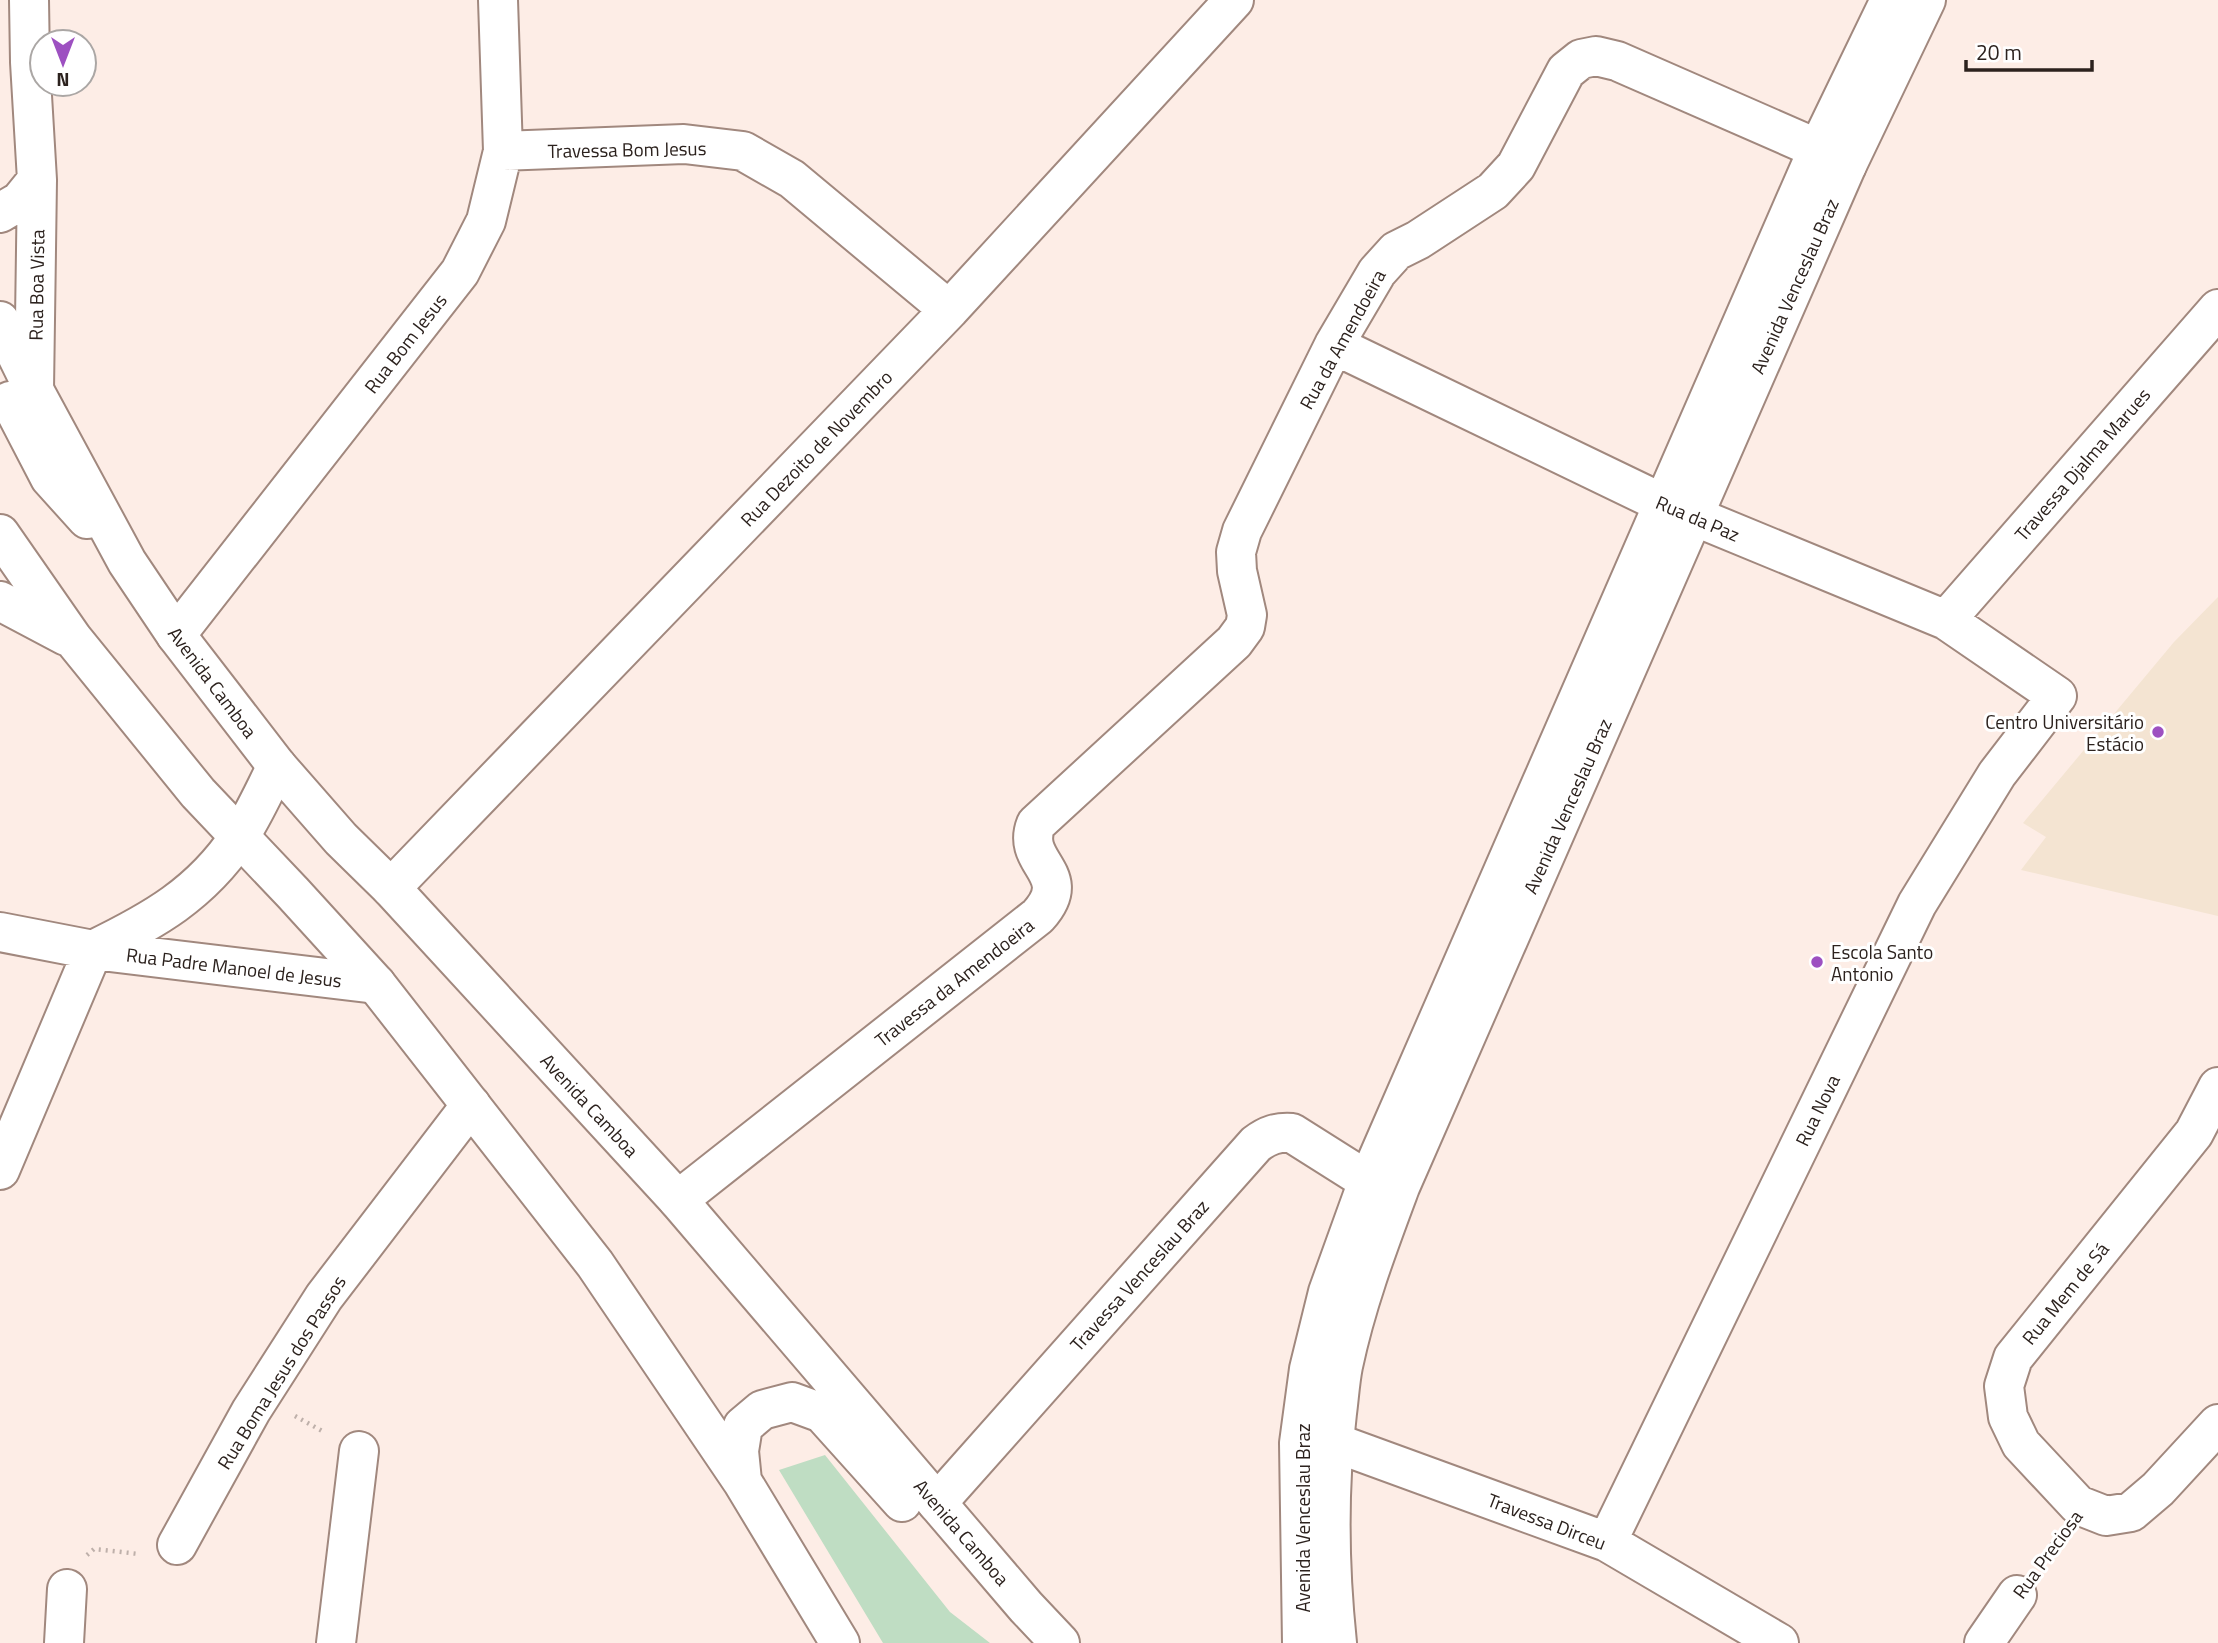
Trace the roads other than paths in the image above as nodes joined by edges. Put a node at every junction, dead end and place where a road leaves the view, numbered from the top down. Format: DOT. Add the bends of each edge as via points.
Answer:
graph roads {
  1 [pos="29,0"];
  2 [pos="498,0"];
  3 [pos="1234,0"];
  4 [pos="1889,0"];
  5 [pos="1926,0"];
  6 [pos="503,151"];
  7 [pos="1833,157"];
  8 [pos="37,180"];
  9 [pos="0,213"];
  10 [pos="2218,309"];
  11 [pos="949,310"];
  12 [pos="0,321"];
  13 [pos="1334,345"];
  14 [pos="17,386"];
  15 [pos="1678,510"];
  16 [pos="0,534"];
  17 [pos="0,601"];
  18 [pos="1946,620"];
  19 [pos="176,635"];
  20 [pos="73,639"];
  21 [pos="1234,642"];
  22 [pos="2056,696"];
  23 [pos="277,766"];
  24 [pos="239,837"];
  25 [pos="391,888"];
  26 [pos="0,932"];
  27 [pos="93,950"];
  28 [pos="376,984"];
  29 [pos="2218,1087"];
  30 [pos="471,1105"];
  31 [pos="0,1170"];
  32 [pos="1368,1181"];
  33 [pos="678,1200"];
  34 [pos="2218,1424"];
  35 [pos="1316,1442"];
  36 [pos="359,1451"];
  37 [pos="742,1481"];
  38 [pos="937,1503"];
  39 [pos="2078,1504"];
  40 [pos="1607,1542"];
  41 [pos="177,1545"];
  42 [pos="67,1589"];
  43 [pos="2017,1595"];
  44 [pos="1026,1607"];
  45 [pos="64,1643"];
  46 [pos="336,1643"];
  47 [pos="840,1643"];
  48 [pos="1060,1643"];
  49 [pos="1302,1643"];
  50 [pos="1337,1643"];
  51 [pos="1779,1643"];
  52 [pos="1984,1643"];
  1 -- 8 [label="street, Rua Boa Vista"];
  2 -- 6 [label="street, Rua Bom Jesus"];
  3 -- 11 [label="street, Rua Dezoito de Novembro"];
  4 -- 7 [label="street, Avenida Venceslau Braz"];
  5 -- 7 [label="street, Avenida Venceslau Braz"];
  6 -- 11 [label="street, Travessa Bom Jesus" via="684,144 743,151 792,179"];
  6 -- 19 [label="street, Rua Bom Jesus" via="486,221 460,272"];
  7 -- 13 [label="street, Rua da Amendoeira" via="1617,61 1596,56 1581,59 1566,71 1516,166 1493,191 1396,251 1377,272"];
  7 -- 15 [label="street, Avenida Venceslau Braz"];
  8 -- 9 [label="street, Rua Boa Vista" via="20,201"];
  8 -- 14 [label="street, Rua Boa Vista"];
  10 -- 18 [label="street, Travessa Djalma Marues"];
  11 -- 25 [label="street, Rua Dezoito de Novembro"];
  12 -- 14 [label="street, Avenida Camboa"];
  13 -- 15 [label="street, Rua da Paz"];
  13 -- 21 [label="street, Rua da Amendoeira" via="1242,531 1237,571 1247,615"];
  14 -- 19 [label="street, Avenida Camboa" via="50,478 127,562"];
  15 -- 18 [label="street, Rua da Paz"];
  15 -- 32 [label="street, Avenida Venceslau Braz"];
  15 -- 35 [label="street, Avenida Venceslau Braz" via="1400,1187 1365,1282 1343,1367"];
  16 -- 20 [label="street"];
  17 -- 20 [label="street"];
  18 -- 22 [label="street, Rua da Paz"];
  19 -- 23 [label="street, Avenida Camboa"];
  20 -- 24 [label="street"];
  21 -- 33 [label="street, Travessa da Amendoeira" via="1036,824 1033,846 1052,880 1047,906 1038,916"];
  22 -- 40 [label="street, Rua Nova" via="1997,774 1917,904"];
  23 -- 24 [label="street, Rua Padre Manoel de Jesus"];
  23 -- 25 [label="street, Avenida Camboa"];
  24 -- 27 [label="street, Rua Padre Manoel de Jesus" via="204,881 179,902"];
  24 -- 28 [label="street"];
  25 -- 33 [label="street, Avenida Camboa"];
  26 -- 27 [label="street"];
  27 -- 28 [label="street, Rua Padre Manoel de Jesus"];
  27 -- 31 [label="street"];
  28 -- 30 [label="street"];
  29 -- 39 [label="street, Rua Mem de Sá" via="2194,1133 2013,1358 2004,1386 2008,1417 2021,1444"];
  30 -- 37 [label="street" via="595,1264"];
  30 -- 41 [label="street, Rua Boma Jesus dos Passos" via="324,1297 260,1397"];
  32 -- 35 [label="street, Avenida Venceslau Braz" via="1328,1292 1309,1369"];
  32 -- 38 [label="street, Travessa Venceslau Braz" via="1292,1133 1266,1136"];
  33 -- 38 [label="street, Avenida Camboa"];
  34 -- 39 [label="street, Rua Preciosa" via="2131,1512 2106,1516"];
  35 -- 40 [label="street, Travessa Dirceu"];
  35 -- 49 [label="street, Avenida Venceslau Braz"];
  35 -- 50 [label="street, Avenida Venceslau Braz" via="1331,1501"];
  36 -- 46 [label="street"];
  37 -- 44 [label="street" via="739,1451 743,1426 762,1410 792,1402 822,1413 951,1556"];
  37 -- 47 [label="street"];
  38 -- 44 [label="street, Avenida Camboa"];
  40 -- 51 [label="street, Travessa Dirceu"];
  42 -- 45 [label="street"];
  43 -- 52 [label="street, Rua Preciosa"];
  44 -- 48 [label="street, Avenida Camboa"];
}
